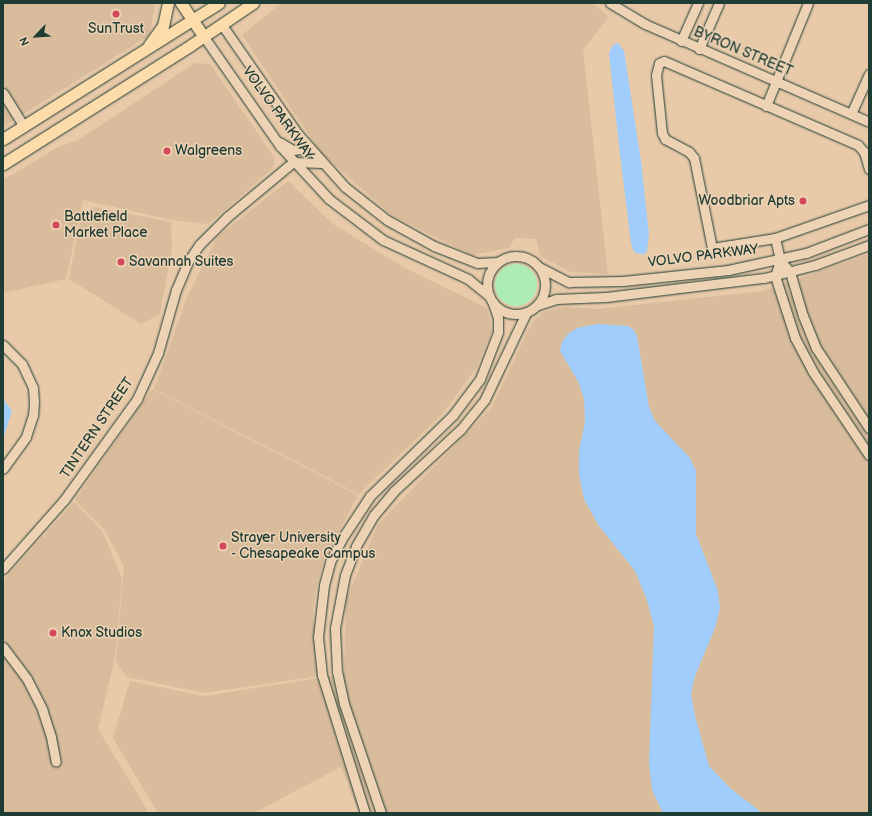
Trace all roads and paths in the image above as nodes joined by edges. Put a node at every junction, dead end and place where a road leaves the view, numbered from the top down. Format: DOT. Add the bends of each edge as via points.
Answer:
graph roads {
  1 [pos="168,3"];
  2 [pos="181,3"];
  3 [pos="253,3"];
  4 [pos="610,3"];
  5 [pos="698,3"];
  6 [pos="719,3"];
  7 [pos="808,3"];
  8 [pos="212,5"];
  9 [pos="193,21"];
  10 [pos="222,24"];
  11 [pos="204,37"];
  12 [pos="681,41"];
  13 [pos="699,49"];
  14 [pos="140,54"];
  15 [pos="869,74"];
  16 [pos="776,81"];
  17 [pos="3,93"];
  18 [pos="766,106"];
  19 [pos="851,114"];
  20 [pos="869,122"];
  21 [pos="24,126"];
  22 [pos="3,139"];
  23 [pos="276,140"];
  24 [pos="309,148"];
  25 [pos="293,162"];
  26 [pos="322,163"];
  27 [pos="3,164"];
  28 [pos="869,169"];
  29 [pos="869,205"];
  30 [pos="869,229"];
  31 [pos="775,238"];
  32 [pos="869,245"];
  33 [pos="780,260"];
  34 [pos="498,262"];
  35 [pos="539,267"];
  36 [pos="790,272"];
  37 [pos="775,276"];
  38 [pos="491,299"];
  39 [pos="538,305"];
  40 [pos="526,313"];
  41 [pos="3,344"];
  42 [pos="869,428"];
  43 [pos="869,455"];
  44 [pos="3,469"];
  45 [pos="3,569"];
  46 [pos="3,647"];
  47 [pos="56,762"];
  48 [pos="365,813"];
  49 [pos="381,813"];
  1 -- 14 [label="main road" via="163,26"];
  2 -- 9 [label="main road, VOLVO PARKWAY"];
  3 -- 10 [label="main road"];
  4 -- 12 [label="street, BYRON STREET" via="627,15"];
  5 -- 12 [label="street"];
  6 -- 13 [label="street"];
  7 -- 16 [label="street"];
  8 -- 9 [label="main road"];
  8 -- 10 [label="main road, VOLVO PARKWAY"];
  9 -- 11 [label="main road, VOLVO PARKWAY"];
  9 -- 14 [label="main road"];
  10 -- 11 [label="main road"];
  10 -- 24 [label="street, VOLVO PARKWAY"];
  11 -- 23 [label="street, VOLVO PARKWAY"];
  11 -- 27 [label="main road"];
  12 -- 13 [label="street, BYRON STREET"];
  13 -- 16 [label="street, BYRON STREET"];
  14 -- 21 [label="main road"];
  15 -- 19 [label="street"];
  16 -- 18 [label="street"];
  16 -- 19 [label="street, BYRON STREET"];
  17 -- 21 [label="street"];
  18 -- 28 [label="street" via="858,145 864,152"];
  18 -- 31 [label="street" via="664,61 659,63 656,75 662,134 665,139 689,152 694,158 712,248"];
  19 -- 20 [label="street, BYRON STREET"];
  21 -- 22 [label="main road"];
  23 -- 24 [label="street" via="293,150"];
  23 -- 25 [label="street, VOLVO PARKWAY"];
  24 -- 26 [label="street, VOLVO PARKWAY"];
  25 -- 26 [label="street"];
  25 -- 38 [label="street, VOLVO PARKWAY" via="329,199 367,229 404,251 468,279"];
  25 -- 45 [label="street, TINTERN STREET" via="227,217 199,245 189,260 176,290 158,353 137,399 64,500"];
  26 -- 34 [label="street, VOLVO PARKWAY" via="366,204 410,234 460,258 476,263"];
  29 -- 31 [label="street"];
  30 -- 33 [label="street, VOLVO PARKWAY" via="830,245"];
  31 -- 33 [label="street"];
  32 -- 36 [label="street"];
  33 -- 35 [label="street, VOLVO PARKWAY" via="728,270 594,282 564,281"];
  33 -- 36 [label="street"];
  33 -- 37 [label="street"];
  34 -- 35 [label="street, VOLVO PARKWAY" via="509,256 522,256"];
  34 -- 38 [label="street" via="488,277"];
  35 -- 39 [label="street" via="546,286"];
  36 -- 37 [label="street"];
  36 -- 42 [label="street" via="816,348"];
  37 -- 39 [label="street" via="648,293 556,299"];
  37 -- 43 [label="street" via="791,329 804,357"];
  38 -- 40 [label="street, VOLVO PARKWAY" via="504,312"];
  38 -- 48 [label="street" via="498,318 498,332 480,379 453,415 370,496 340,540 326,578 319,625 322,675"];
  39 -- 40 [label="street"];
  40 -- 49 [label="street" via="485,399 461,429 394,491 374,515 356,546 345,575 335,628 337,672 344,704"];
  41 -- 44 [label="street" via="22,364 33,388 34,402 26,437"];
  46 -- 47 [label="street" via="27,679 42,709"];
}
